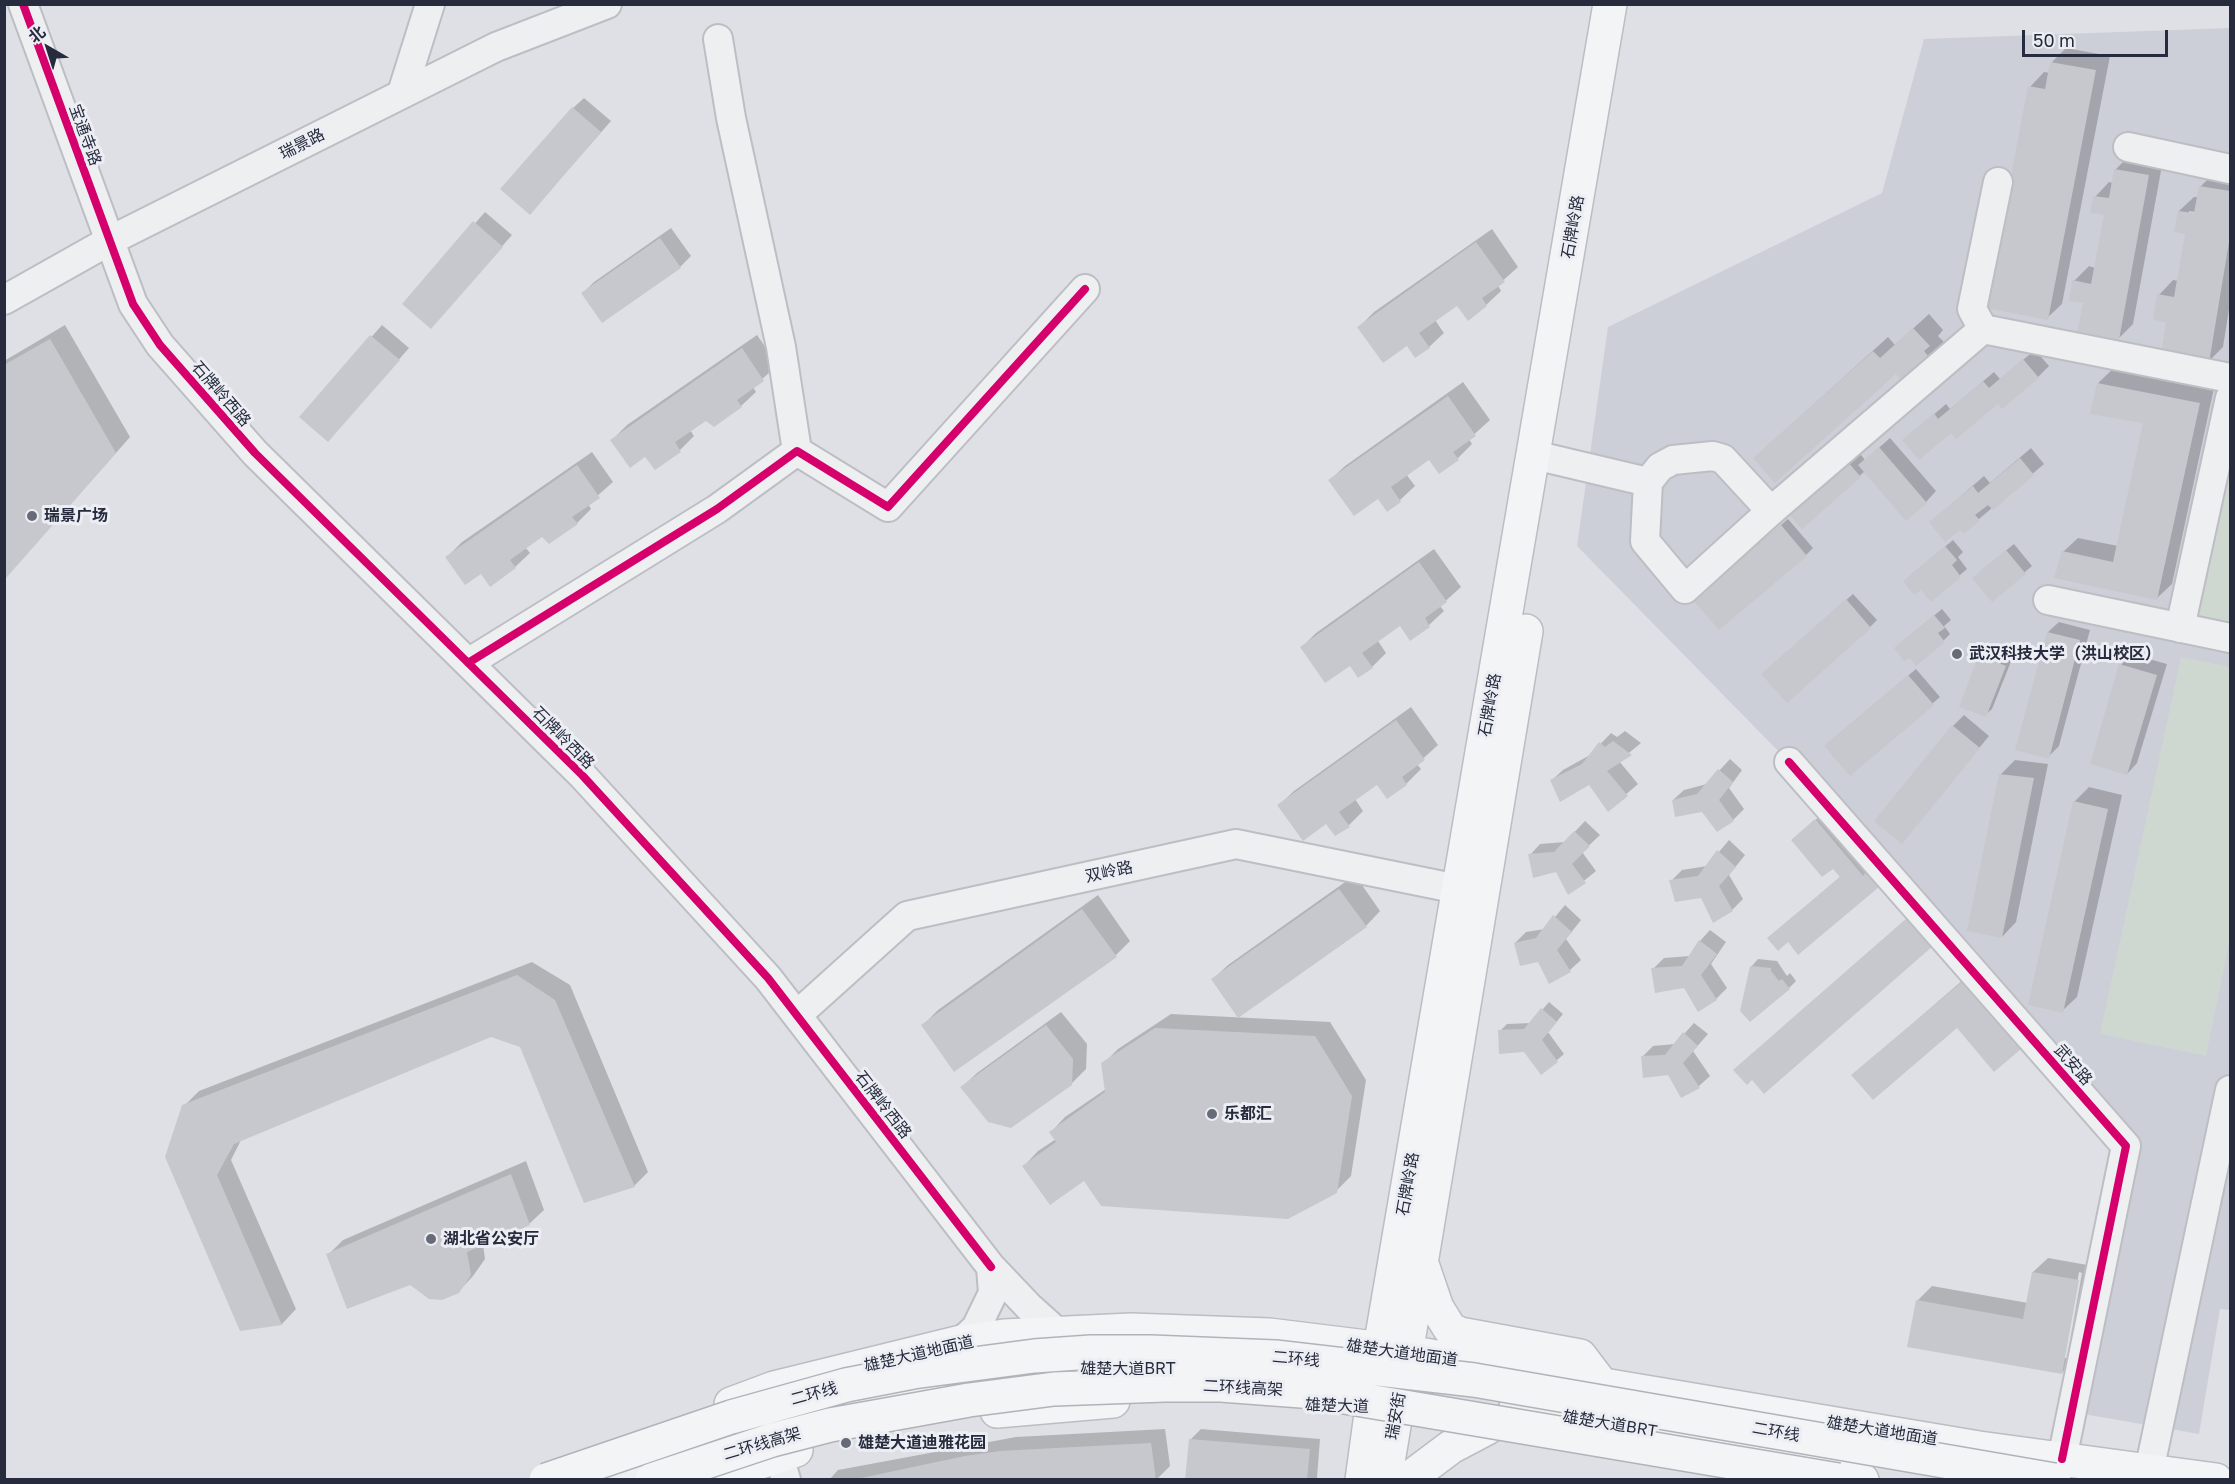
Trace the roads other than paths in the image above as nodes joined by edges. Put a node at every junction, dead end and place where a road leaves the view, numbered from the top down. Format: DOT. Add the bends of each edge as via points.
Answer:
graph roads {
  1 [pos="23,4"];
  2 [pos="430,4"];
  3 [pos="607,4"];
  4 [pos="1610,4"];
  5 [pos="1631,4"];
  6 [pos="718,39"];
  7 [pos="402,93"];
  8 [pos="2128,147"];
  9 [pos="2230,169"];
  10 [pos="1998,182"];
  11 [pos="109,241"];
  12 [pos="1085,289"];
  13 [pos="4,300"];
  14 [pos="1983,329"];
  15 [pos="2230,378"];
  16 [pos="2230,398"];
  17 [pos="797,451"];
  18 [pos="1544,457"];
  19 [pos="1648,482"];
  20 [pos="1771,511"];
  21 [pos="2048,600"];
  22 [pos="2180,628"];
  23 [pos="2230,638"];
  24 [pos="468,663"];
  25 [pos="1790,762"];
  26 [pos="1458,889"];
  27 [pos="797,1015"];
  28 [pos="2230,1090"];
  29 [pos="1422,1262"];
  30 [pos="991,1267"];
  31 [pos="1059,1334"];
  32 [pos="961,1342"];
  33 [pos="1393,1350"];
  34 [pos="1602,1385"];
  35 [pos="1394,1402"];
  36 [pos="1487,1428"];
  37 [pos="782,1467"];
  38 [pos="2058,1469"];
  39 [pos="2149,1471"];
  40 [pos="531,1479"];
  41 [pos="546,1479"];
  42 [pos="613,1479"];
  43 [pos="651,1479"];
  44 [pos="707,1479"];
  45 [pos="1362,1479"];
  46 [pos="1385,1479"];
  47 [pos="1407,1479"];
  48 [pos="1838,1479"];
  49 [pos="1862,1479"];
  50 [pos="1973,1479"];
  51 [pos="2216,1479"];
  1 -- 11 [label="street, 宝通寺路"];
  2 -- 7 [label="street"];
  3 -- 7 [label="street, 瑞景路" via="496,47"];
  4 -- 18 [label="main road, 石牌岭路"];
  5 -- 18 [label="main road, 石牌岭路"];
  6 -- 17 [label="street" via="731,118 781,347"];
  7 -- 11 [label="street, 瑞景路"];
  8 -- 9 [label="street"];
  10 -- 14 [label="street" via="1972,309"];
  11 -- 13 [label="street, 瑞景路"];
  11 -- 24 [label="street, 石牌岭西路" via="133,304 160,345 255,453"];
  12 -- 17 [label="street" via="888,507"];
  14 -- 15 [label="street"];
  14 -- 20 [label="street"];
  16 -- 22 [label="street"];
  17 -- 24 [label="street" via="717,509"];
  18 -- 19 [label="street"];
  18 -- 26 [label="main road, 石牌岭路"];
  18 -- 29 [label="main road, 石牌岭路"];
  19 -- 20 [label="street" via="1672,460 1713,456 1723,459"];
  19 -- 20 [label="street" via="1645,541 1685,589"];
  21 -- 22 [label="street"];
  22 -- 23 [label="street"];
  24 -- 27 [label="street, 石牌岭西路" via="582,775 768,978"];
  25 -- 38 [label="street, 武安路" via="2126,1146"];
  26 -- 27 [label="street, 双岭路" via="1236,844 907,916"];
  26 -- 33 [label="main road, 石牌岭路"];
  27 -- 30 [label="street, 石牌岭西路"];
  28 -- 39 [label="street"];
  29 -- 33 [label="main road, 石牌岭路"];
  29 -- 34 [label="main road" via="1437,1308 1450,1329 1580,1356"];
  30 -- 31 [label="street, 石牌岭西路"];
  30 -- 32 [label="street" via="993,1293 976,1328"];
  31 -- 32 [label="main road, 雄楚大道地面道"];
  31 -- 33 [label="main road, 雄楚大道地面道" via="1131,1330 1269,1335"];
  32 -- 40 [label="main road, 雄楚大道地面道" via="774,1388"];
  33 -- 34 [label="main road, 雄楚大道地面道"];
  33 -- 35 [label="main road, 石牌岭路"];
  34 -- 38 [label="main road, 雄楚大道地面道" via="1979,1448"];
  35 -- 36 [label="main road, 雄楚大道"];
  35 -- 37 [label="main road, 雄楚大道" via="1106,1402 986,1412 832,1440"];
  35 -- 42 [label="street, 雄楚大道BRT" via="1179,1369 1048,1372 908,1391 818,1412 681,1452"];
  35 -- 43 [label="main road, 二环线高架, bridge" via="1268,1388 1164,1385 1054,1389 830,1425"];
  35 -- 44 [label="main road, bridge" via="1356,1411 1215,1400 1065,1401 891,1428 815,1445"];
  35 -- 45 [label="main road, 瑞安街"];
  35 -- 46 [label="main road, 瑞安街"];
  35 -- 48 [label="main road, 二环线高架, bridge"];
  35 -- 50 [label="street, 雄楚大道BRT"];
  36 -- 47 [label="main road" via="1451,1447"];
  36 -- 49 [label="main road, 雄楚大道" via="1660,1447"];
  37 -- 44 [label="main road, 雄楚大道"];
  38 -- 39 [label="main road, 雄楚大道地面道"];
  38 -- 41 [label="main road, 二环线, bridge" via="1474,1380 1275,1357 1091,1352 913,1372 846,1385 731,1417"];
  39 -- 51 [label="main road, 雄楚大道地面道"];
}
